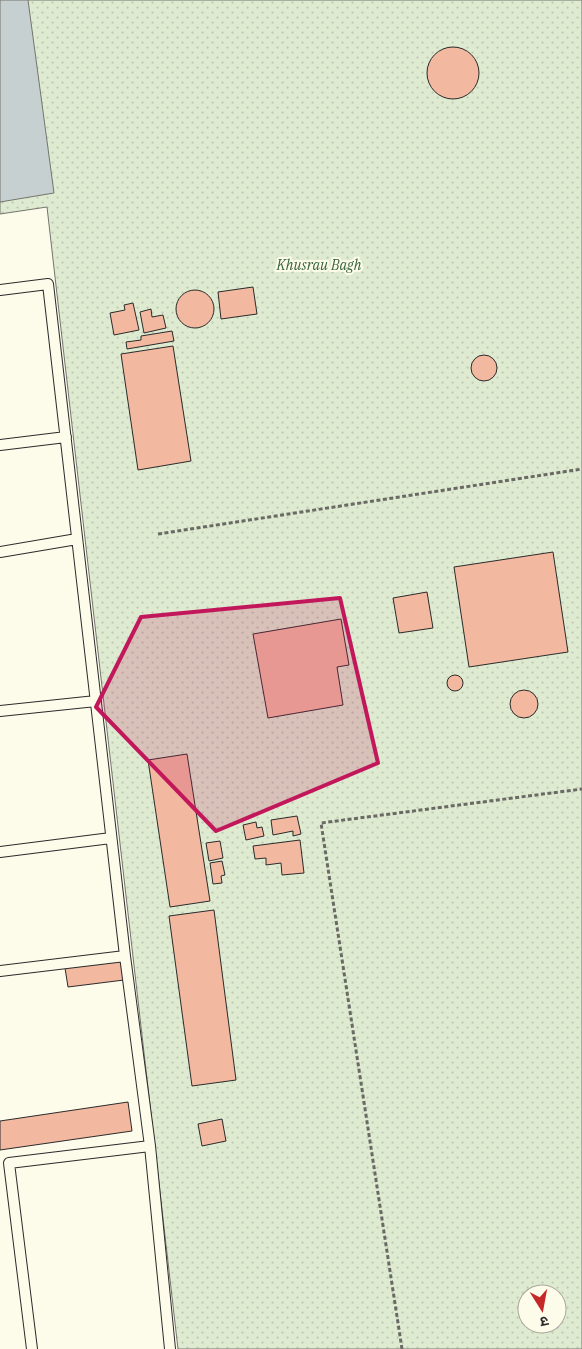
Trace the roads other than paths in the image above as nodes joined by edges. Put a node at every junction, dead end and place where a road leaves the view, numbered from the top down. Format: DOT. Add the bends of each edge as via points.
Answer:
graph roads {
  1 [pos="0,290"];
  2 [pos="66,437"];
  3 [pos="0,445"];
  4 [pos="77,539"];
  5 [pos="0,552"];
  6 [pos="96,701"];
  7 [pos="0,711"];
  8 [pos="111,838"];
  9 [pos="0,852"];
  10 [pos="125,956"];
  11 [pos="0,970"];
  12 [pos="150,1146"];
  13 [pos="32,1349"];
  14 [pos="170,1349"];
  1 -- 2 [label="lane" via="48,284"];
  2 -- 3 [label="lane"];
  2 -- 4 [label="lane"];
  4 -- 5 [label="lane"];
  4 -- 6 [label="lane"];
  6 -- 7 [label="lane"];
  6 -- 8 [label="lane"];
  8 -- 9 [label="lane"];
  8 -- 10 [label="lane"];
  10 -- 11 [label="lane"];
  10 -- 12 [label="lane"];
  12 -- 13 [label="lane" via="9,1163"];
  12 -- 14 [label="lane"];
}
